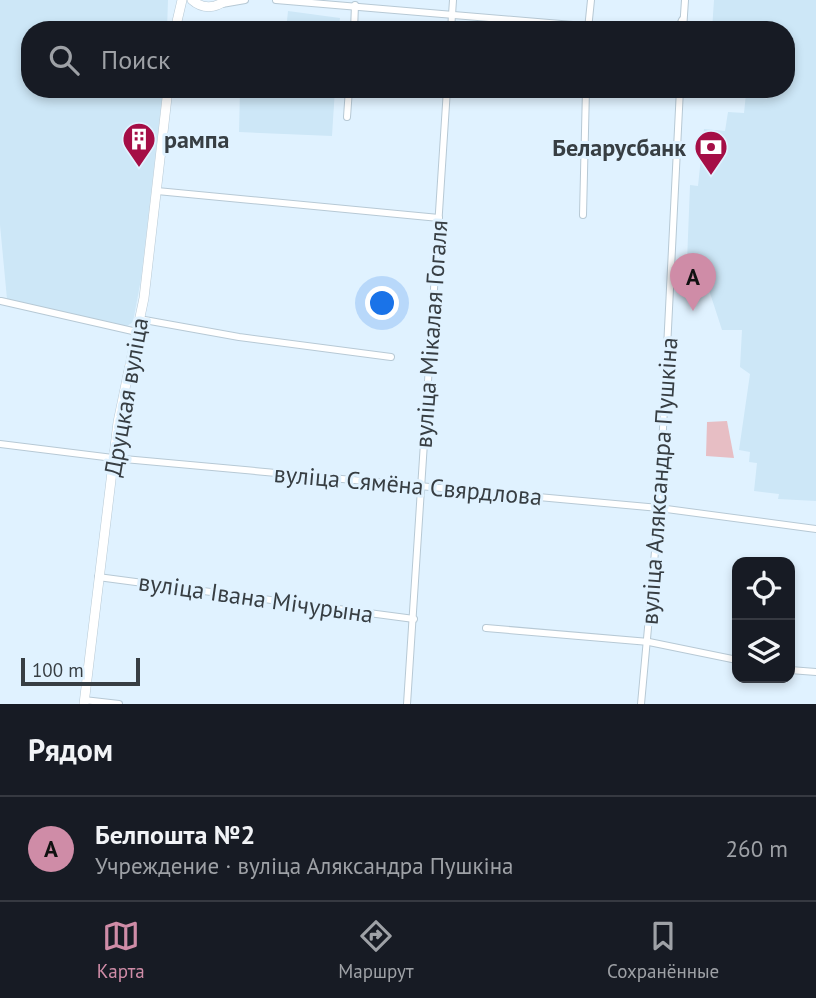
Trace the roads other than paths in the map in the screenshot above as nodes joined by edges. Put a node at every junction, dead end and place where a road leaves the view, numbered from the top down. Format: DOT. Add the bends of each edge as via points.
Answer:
graph roads {
  1 [pos="182,0"];
  2 [pos="192,0"];
  3 [pos="245,0"];
  4 [pos="276,0"];
  5 [pos="453,0"];
  6 [pos="591,0"];
  7 [pos="685,0"];
  8 [pos="223,2"];
  9 [pos="355,5"];
  10 [pos="205,7"];
  11 [pos="685,11"];
  12 [pos="177,13"];
  13 [pos="452,14"];
  14 [pos="176,21"];
  15 [pos="354,21"];
  16 [pos="452,21"];
  17 [pos="520,21"];
  18 [pos="590,21"];
  19 [pos="681,21"];
  20 [pos="684,21"];
  21 [pos="167,98"];
  22 [pos="348,98"];
  23 [pos="446,98"];
  24 [pos="586,98"];
  25 [pos="680,98"];
  26 [pos="347,117"];
  27 [pos="157,191"];
  28 [pos="583,215"];
  29 [pos="439,218"];
  30 [pos="1,301"];
  31 [pos="139,319"];
  32 [pos="137,332"];
  33 [pos="391,357"];
  34 [pos="0,444"];
  35 [pos="113,458"];
  36 [pos="421,486"];
  37 [pos="659,508"];
  38 [pos="816,529"];
  39 [pos="98,577"];
  40 [pos="414,619"];
  41 [pos="486,628"];
  42 [pos="649,642"];
  43 [pos="732,659"];
  44 [pos="795,670"];
  45 [pos="816,672"];
  46 [pos="84,702"];
  47 [pos="119,704"];
  48 [pos="407,704"];
  49 [pos="641,704"];
  1 -- 12 [label="main road"];
  2 -- 10 [label="main road"];
  3 -- 8 [label="street"];
  4 -- 9 [label="street"];
  5 -- 13 [label="street"];
  6 -- 18 [label="street"];
  7 -- 11 [label="street"];
  8 -- 10 [label="main road"];
  9 -- 13 [label="street"];
  9 -- 15 [label="street"];
  10 -- 12 [label="main road"];
  11 -- 19 [label="street"];
  11 -- 20 [label="street"];
  12 -- 14 [label="main road"];
  13 -- 16 [label="street"];
  13 -- 17 [label="street"];
  21 -- 27 [label="main road, Друцкая вуліца"];
  22 -- 26 [label="street"];
  23 -- 29 [label="street, вуліца Мікалая Гогаля"];
  24 -- 28 [label="street"];
  25 -- 37 [label="street, вуліца Аляксандра Пушкіна"];
  27 -- 29 [label="street"];
  27 -- 31 [label="main road, Друцкая вуліца"];
  29 -- 36 [label="street, вуліца Мікалая Гогаля"];
  30 -- 32 [label="street"];
  31 -- 32 [label="main road, Друцкая вуліца"];
  31 -- 33 [label="street"];
  32 -- 35 [label="main road, Друцкая вуліца"];
  34 -- 35 [label="street, вуліца Сямёна Свярдлова"];
  35 -- 36 [label="street, вуліца Сямёна Свярдлова"];
  35 -- 39 [label="main road, Друцкая вуліца"];
  36 -- 37 [label="street, вуліца Сямёна Свярдлова"];
  36 -- 40 [label="street, вуліца Мікалая Гогаля"];
  37 -- 38 [label="street, вуліца Сямёна Свярдлова"];
  37 -- 42 [label="street, вуліца Аляксандра Пушкіна"];
  39 -- 40 [label="street, вуліца Івана Мічурына"];
  39 -- 46 [label="main road, Друцкая вуліца"];
  40 -- 48 [label="street, вуліца Мікалая Гогаля"];
  41 -- 42 [label="street"];
  42 -- 43 [label="street"];
  42 -- 49 [label="street, вуліца Аляксандра Пушкіна"];
  44 -- 45 [label="street"];
  46 -- 47 [label="street"];
}
